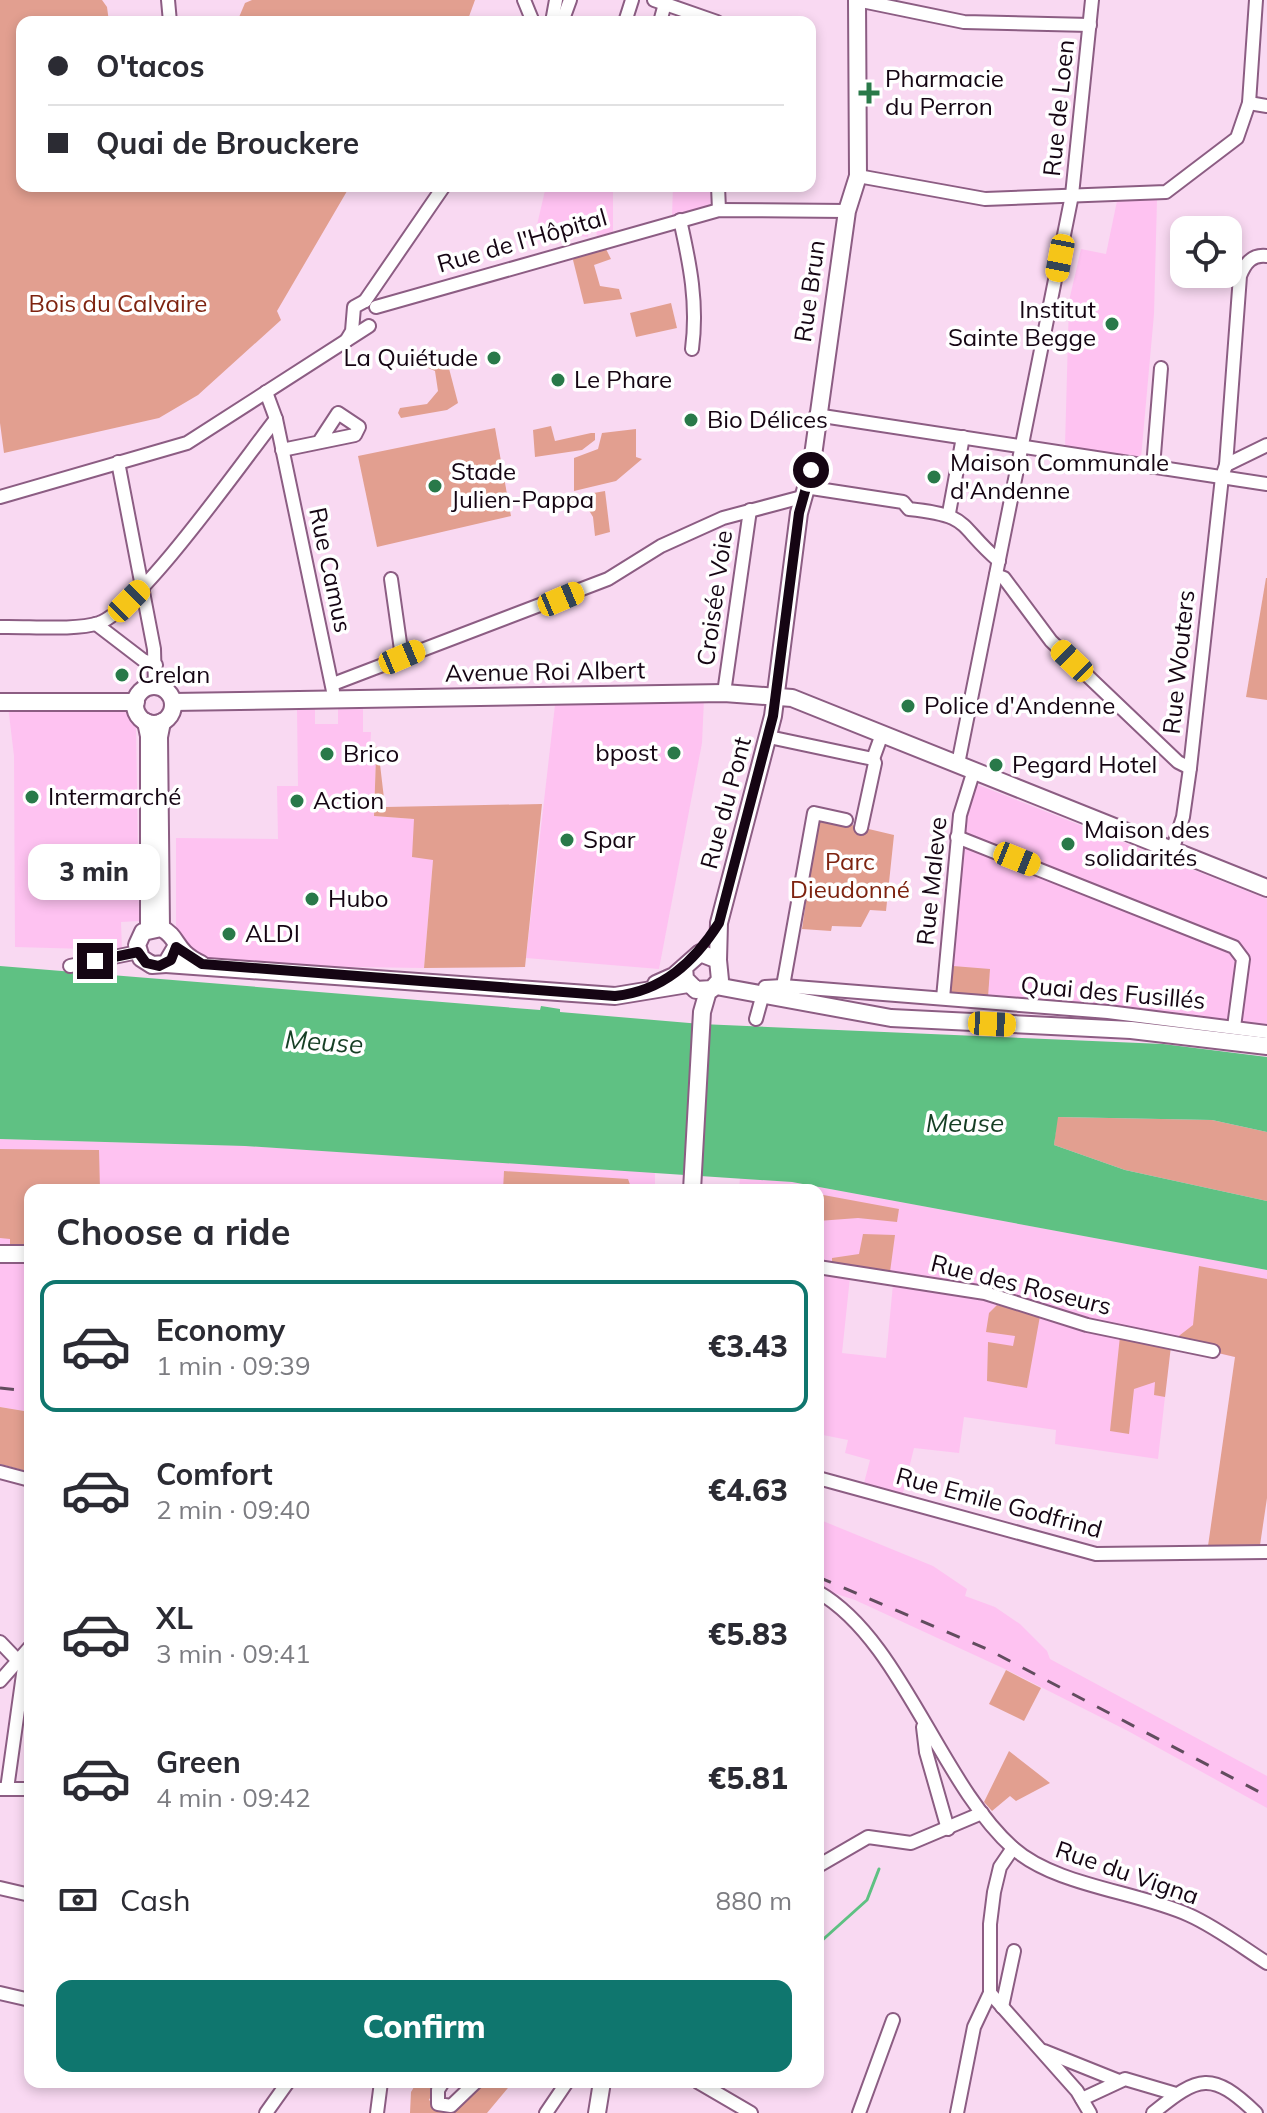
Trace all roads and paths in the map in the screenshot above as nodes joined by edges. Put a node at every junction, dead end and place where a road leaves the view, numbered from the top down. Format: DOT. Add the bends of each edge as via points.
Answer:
graph roads {
  1 [pos="857,0"];
  2 [pos="1092,0"];
  3 [pos="1256,0"];
  4 [pos="662,1"];
  5 [pos="703,16"];
  6 [pos="1090,25"];
  7 [pos="1249,103"];
  8 [pos="1267,106"];
  9 [pos="858,176"];
  10 [pos="440,192"];
  11 [pos="718,192"];
  12 [pos="1072,195"];
  13 [pos="719,210"];
  14 [pos="847,211"];
  15 [pos="680,220"];
  16 [pos="1267,256"];
  17 [pos="370,304"];
  18 [pos="354,321"];
  19 [pos="369,326"];
  20 [pos="346,341"];
  21 [pos="692,349"];
  22 [pos="1161,368"];
  23 [pos="266,392"];
  24 [pos="816,415"];
  25 [pos="276,419"];
  26 [pos="963,437"];
  27 [pos="319,442"];
  28 [pos="1267,445"];
  29 [pos="1022,446"];
  30 [pos="282,450"];
  31 [pos="118,462"];
  32 [pos="1153,467"];
  33 [pos="1224,471"];
  34 [pos="1267,484"];
  35 [pos="803,492"];
  36 [pos="0,497"];
  37 [pos="750,510"];
  38 [pos="949,513"];
  39 [pos="999,561"];
  40 [pos="996,575"];
  41 [pos="391,579"];
  42 [pos="143,587"];
  43 [pos="96,624"];
  44 [pos="0,627"];
  45 [pos="402,657"];
  46 [pos="156,665"];
  47 [pos="155,687"];
  48 [pos="332,691"];
  49 [pos="724,693"];
  50 [pos="773,695"];
  51 [pos="0,702"];
  52 [pos="136,702"];
  53 [pos="173,702"];
  54 [pos="154,722"];
  55 [pos="882,734"];
  56 [pos="769,737"];
  57 [pos="873,759"];
  58 [pos="958,764"];
  59 [pos="1190,768"];
  60 [pos="974,770"];
  61 [pos="957,837"];
  62 [pos="1172,851"];
  63 [pos="1267,888"];
  64 [pos="719,923"];
  65 [pos="155,928"];
  66 [pos="176,947"];
  67 [pos="138,952"];
  68 [pos="700,953"];
  69 [pos="166,964"];
  70 [pos="202,964"];
  71 [pos="70,966"];
  72 [pos="684,967"];
  73 [pos="708,980"];
  74 [pos="783,986"];
  75 [pos="636,993"];
  76 [pos="760,994"];
  77 [pos="943,998"];
  78 [pos="756,1019"];
  79 [pos="1234,1027"];
  80 [pos="1267,1032"];
  81 [pos="1267,1046"];
  82 [pos="692,1184"];
  83 [pos="0,1254"];
  84 [pos="24,1254"];
  85 [pos="824,1268"];
  86 [pos="1213,1351"];
  87 [pos="0,1472"];
  88 [pos="24,1478"];
  89 [pos="824,1480"];
  90 [pos="1267,1552"];
  91 [pos="824,1596"];
  92 [pos="0,1642"];
  93 [pos="24,1665"];
  94 [pos="0,1681"];
  95 [pos="922,1722"];
  96 [pos="3,1789"];
  97 [pos="24,1789"];
  98 [pos="982,1813"];
  99 [pos="948,1829"];
  100 [pos="1013,1848"];
  101 [pos="824,1863"];
  102 [pos="0,1888"];
  103 [pos="24,1894"];
  104 [pos="1014,1951"];
  105 [pos="1267,1963"];
  106 [pos="0,1993"];
  107 [pos="990,1993"];
  108 [pos="24,1999"];
  109 [pos="1002,2007"];
  110 [pos="893,2020"];
  111 [pos="1041,2050"];
  112 [pos="1119,2081"];
  113 [pos="284,2088"];
  114 [pos="379,2088"];
  115 [pos="439,2088"];
  116 [pos="470,2088"];
  117 [pos="563,2088"];
  118 [pos="601,2088"];
  119 [pos="708,2088"];
  120 [pos="1176,2094"];
  121 [pos="1082,2099"];
  122 [pos="733,2103"];
  123 [pos="266,2113"];
  124 [pos="377,2113"];
  125 [pos="546,2113"];
  126 [pos="597,2113"];
  127 [pos="723,2113"];
  128 [pos="751,2113"];
  129 [pos="859,2113"];
  130 [pos="957,2113"];
  131 [pos="1090,2113"];
  132 [pos="1153,2113"];
  133 [pos="1256,2113"];
  1 -- 6 [label="street" via="964,22"];
  1 -- 9 [label="main road, Rue Brun"];
  2 -- 6 [label="street, Rue de Loen"];
  3 -- 7 [label="street"];
  4 -- 5 [label="street"];
  6 -- 12 [label="street, Rue de Loen"];
  7 -- 8 [label="street"];
  7 -- 12 [label="street" via="1237,138 1166,192"];
  9 -- 12 [label="street" via="985,199"];
  9 -- 14 [label="main road, Rue Brun"];
  10 -- 17 [label="street"];
  11 -- 13 [label="street"];
  12 -- 29 [label="street, Rue de Loen"];
  13 -- 14 [label="street, Rue de l'Hôpital"];
  13 -- 15 [label="street, Rue de l'Hôpital"];
  14 -- 24 [label="main road, Rue Brun"];
  15 -- 17 [label="street, Rue de l'Hôpital"];
  15 -- 21 [label="street" via="692,273"];
  16 -- 33 [label="street, Rue Wouters" via="1245,263 1240,276"];
  17 -- 18 [label="street" via="354,307"];
  17 -- 19 [label="street" via="378,316"];
  18 -- 19 [label="street"];
  18 -- 20 [label="street"];
  19 -- 20 [label="street"];
  20 -- 23 [label="street"];
  22 -- 32 [label="street"];
  23 -- 25 [label="street, Rue Camus"];
  23 -- 31 [label="street" via="187,443"];
  24 -- 26 [label="street"];
  24 -- 35 [label="main road, Rue Brun" via="811,470"];
  25 -- 30 [label="street, Rue Camus"];
  25 -- 42 [label="street"];
  26 -- 29 [label="street"];
  26 -- 38 [label="street"];
  27 -- 30 [label="street"];
  28 -- 33 [label="street"];
  29 -- 32 [label="street"];
  29 -- 39 [label="street, Rue de Loen"];
  30 -- 48 [label="street, Rue Camus"];
  31 -- 36 [label="street"];
  31 -- 42 [label="street"];
  32 -- 33 [label="street"];
  33 -- 34 [label="street"];
  33 -- 59 [label="street, Rue Wouters"];
  35 -- 37 [label="street"];
  35 -- 38 [label="street" via="903,502 909,509"];
  35 -- 50 [label="main road, Rue du Pont"];
  37 -- 45 [label="street" via="661,546 608,579 561,599"];
  37 -- 49 [label="street, Croisée Voie"];
  38 -- 39 [label="street"];
  39 -- 40 [label="street, Rue de Loen"];
  40 -- 58 [label="street, Rue de Loen"];
  40 -- 59 [label="street" via="1004,578 1051,641"];
  41 -- 45 [label="street"];
  42 -- 43 [label="street" via="115,615"];
  42 -- 46 [label="street"];
  43 -- 44 [label="street"];
  43 -- 46 [label="street"];
  45 -- 48 [label="street"];
  46 -- 47 [label="street"];
  47 -- 52 [label="main road" via="142,691"];
  47 -- 53 [label="main road"];
  48 -- 49 [label="main road, Avenue Roi Albert"];
  48 -- 53 [label="main road, Avenue Roi Albert"];
  49 -- 50 [label="main road, Avenue Roi Albert"];
  50 -- 55 [label="main road, Avenue Roi Albert"];
  50 -- 56 [label="main road, Rue du Pont"];
  51 -- 52 [label="main road"];
  52 -- 54 [label="main road" via="137,713"];
  53 -- 54 [label="main road" via="171,714"];
  54 -- 65 [label="main road" via="149,736"];
  55 -- 57 [label="street"];
  55 -- 58 [label="main road, Avenue Roi Albert"];
  56 -- 57 [label="street"];
  56 -- 64 [label="main road, Rue du Pont"];
  57 -- 74 [label="street" via="857,824 814,813"];
  58 -- 60 [label="main road, Avenue Roi Albert"];
  59 -- 62 [label="street, Rue Wouters"];
  60 -- 61 [label="street, Rue Maleve"];
  60 -- 62 [label="main road, Avenue Roi Albert"];
  61 -- 77 [label="street, Rue Maleve"];
  61 -- 79 [label="street" via="1234,947 1243,959"];
  62 -- 63 [label="main road, Avenue Roi Albert"];
  64 -- 68 [label="main road, Rue du Pont"];
  64 -- 73 [label="main road, Rue du Pont"];
  65 -- 66 [label="main road" via="170,933"];
  65 -- 67 [label="main road" via="139,938"];
  66 -- 69 [label="main road"];
  66 -- 70 [label="main road"];
  67 -- 69 [label="main road" via="146,963"];
  67 -- 71 [label="street"];
  68 -- 72 [label="main road, Rue du Pont"];
  68 -- 73 [label="main road"];
  69 -- 70 [label="main road"];
  70 -- 75 [label="main road"];
  72 -- 73 [label="main road"];
  72 -- 75 [label="main road, Rue du Pont"];
  73 -- 75 [label="main road"];
  73 -- 76 [label="main road"];
  73 -- 82 [label="main road"];
  74 -- 76 [label="street, Quai des Fusillés"];
  74 -- 77 [label="street, Quai des Fusillés"];
  76 -- 78 [label="street"];
  76 -- 81 [label="main road" via="891,1018 1131,1030"];
  77 -- 79 [label="street, Quai des Fusillés"];
  79 -- 80 [label="street, Quai des Fusillés"];
  83 -- 84 [label="main road"];
  85 -- 86 [label="street, Rue des Roseurs" via="985,1293 1087,1325"];
  87 -- 88 [label="street"];
  89 -- 90 [label="street, Rue Emile Godfrind" via="1096,1554"];
  91 -- 95 [label="street, Rue du Vigna" via="868,1636"];
  92 -- 93 [label="street"];
  93 -- 94 [label="street"];
  93 -- 96 [label="street"];
  95 -- 98 [label="street, Rue du Vigna"];
  95 -- 99 [label="street"];
  96 -- 97 [label="street"];
  98 -- 99 [label="street"];
  98 -- 100 [label="street, Rue du Vigna"];
  99 -- 101 [label="street" via="911,1843 868,1837"];
  100 -- 105 [label="street, Rue du Vigna" via="1045,1868 1190,1915"];
  100 -- 107 [label="street" via="1000,1867 994,1892"];
  102 -- 103 [label="street"];
  104 -- 109 [label="street"];
  106 -- 108 [label="street"];
  107 -- 109 [label="street"];
  107 -- 130 [label="street" via="974,2027"];
  109 -- 111 [label="street"];
  110 -- 129 [label="street"];
  111 -- 112 [label="street"];
  111 -- 121 [label="street"];
  112 -- 120 [label="street" via="1143,2082"];
  112 -- 121 [label="street"];
  113 -- 123 [label="street"];
  114 -- 124 [label="street"];
  115 -- 116 [label="street" via="438,2104 451,2106"];
  117 -- 125 [label="street"];
  118 -- 126 [label="main road"];
  119 -- 122 [label="street"];
  120 -- 132 [label="street"];
  120 -- 133 [label="street" via="1205,2082 1229,2088"];
  121 -- 131 [label="street"];
  122 -- 127 [label="street"];
  122 -- 128 [label="street"];
}
